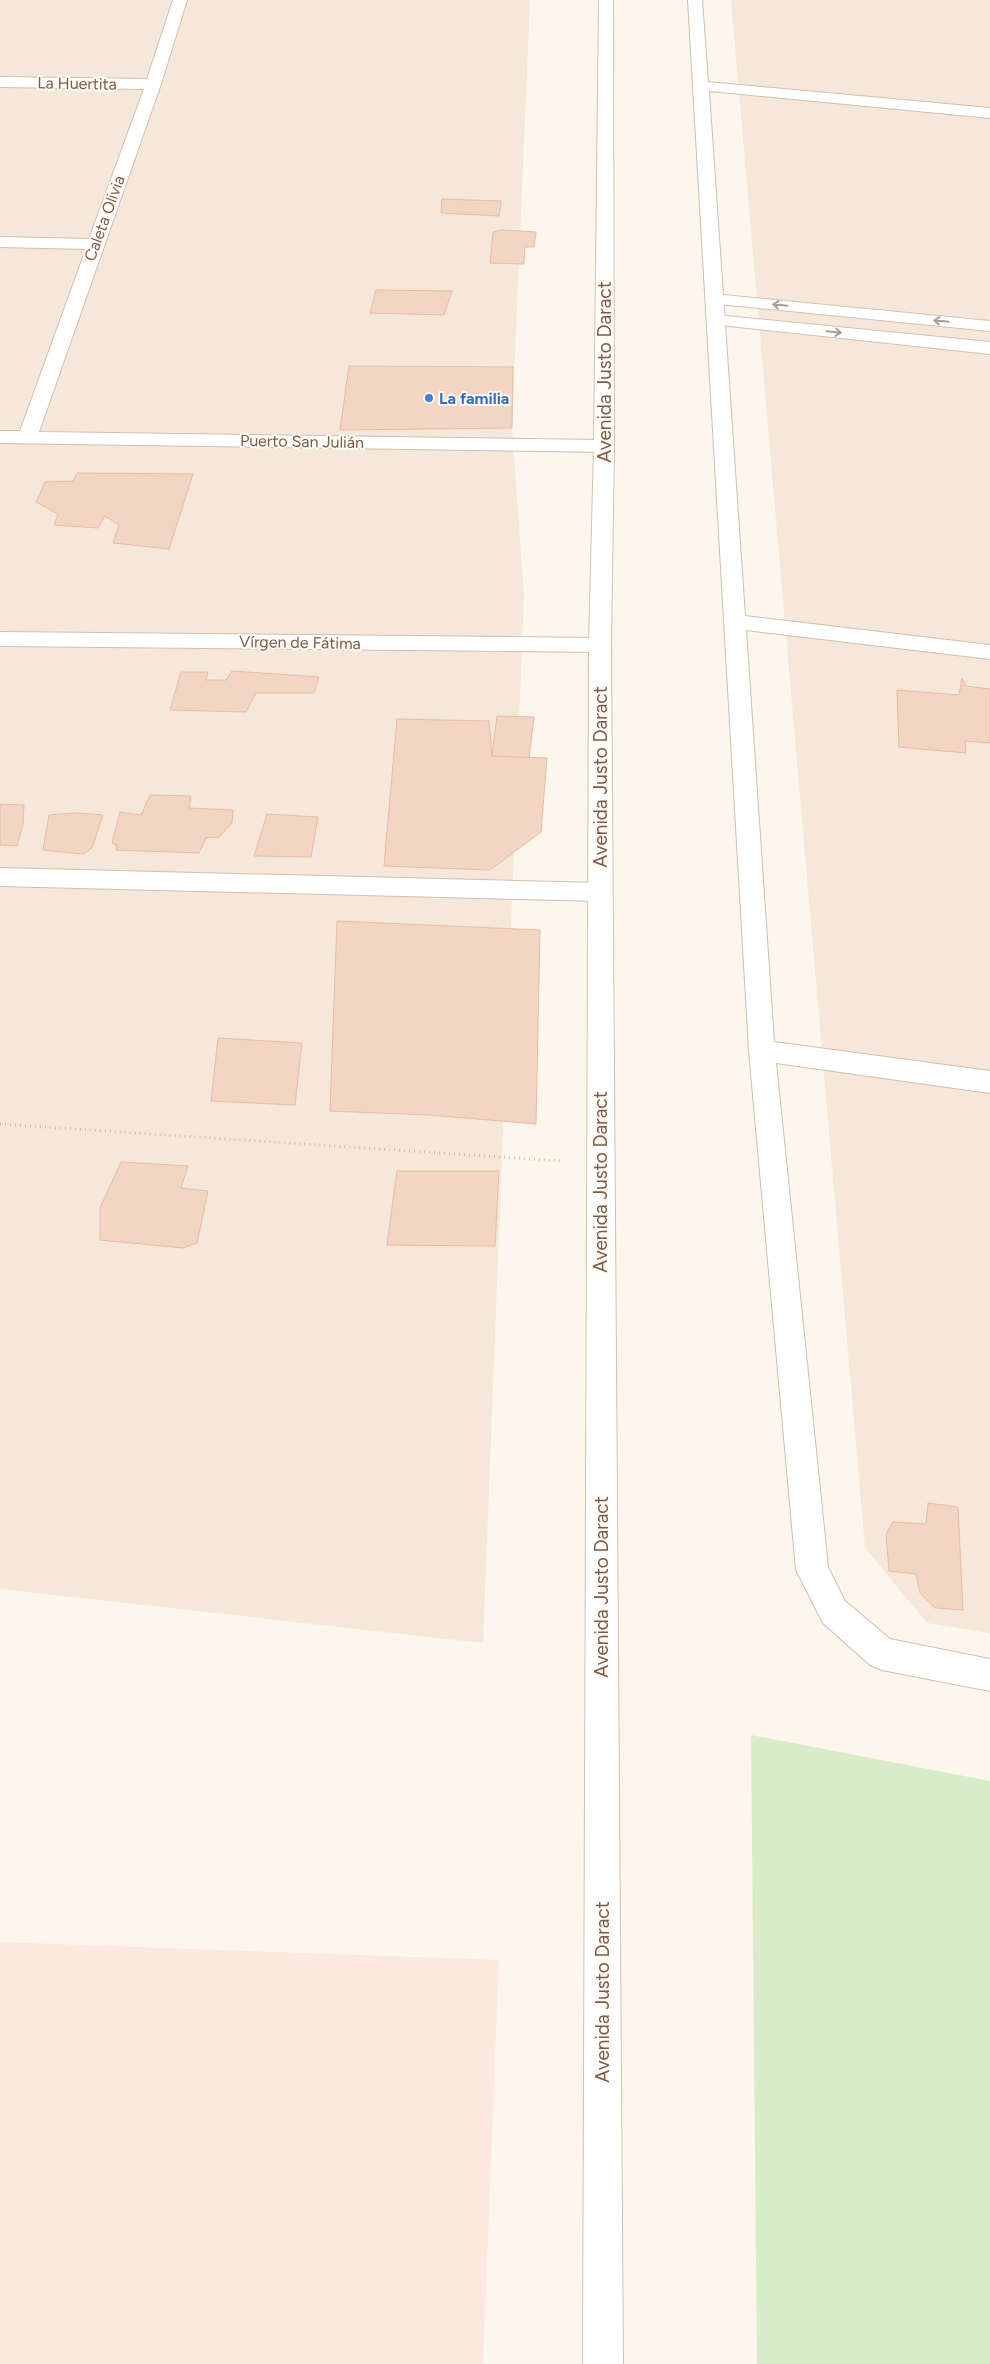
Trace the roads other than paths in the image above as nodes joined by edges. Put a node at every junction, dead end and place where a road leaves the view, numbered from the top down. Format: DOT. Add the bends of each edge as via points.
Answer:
graph roads {
  1 [pos="180,0"];
  2 [pos="606,0"];
  3 [pos="695,0"];
  4 [pos="0,82"];
  5 [pos="153,84"];
  6 [pos="702,86"];
  7 [pos="990,113"];
  8 [pos="0,242"];
  9 [pos="95,244"];
  10 [pos="715,309"];
  11 [pos="990,326"];
  12 [pos="990,348"];
  13 [pos="28,436"];
  14 [pos="0,437"];
  15 [pos="604,446"];
  16 [pos="736,622"];
  17 [pos="0,639"];
  18 [pos="600,645"];
  19 [pos="990,652"];
  20 [pos="0,877"];
  21 [pos="600,892"];
  22 [pos="762,1051"];
  23 [pos="990,1082"];
  24 [pos="990,1675"];
  25 [pos="603,2364"];
  1 -- 5 [label="street, Caleta Olivia"];
  2 -- 15 [label="street, Avenida Justo Daract"];
  3 -- 6 [label="street"];
  4 -- 5 [label="street, La Huertita"];
  5 -- 9 [label="street, Caleta Olivia"];
  6 -- 7 [label="street"];
  6 -- 10 [label="street"];
  8 -- 9 [label="street"];
  9 -- 13 [label="street, Caleta Olivia"];
  11 -- 10 [label="street, one-way"];
  10 -- 12 [label="street, one-way"];
  10 -- 16 [label="street"];
  13 -- 14 [label="street, Puerto San Julián"];
  13 -- 15 [label="street, Puerto San Julián"];
  15 -- 18 [label="street, Avenida Justo Daract"];
  16 -- 19 [label="street"];
  16 -- 22 [label="street"];
  17 -- 18 [label="street, Vírgen de Fátima"];
  18 -- 21 [label="street, Avenida Justo Daract"];
  20 -- 21 [label="street"];
  21 -- 25 [label="street, Avenida Justo Daract"];
  22 -- 23 [label="street"];
  22 -- 24 [label="street" via="812,1570 834,1612 882,1654"];
}
